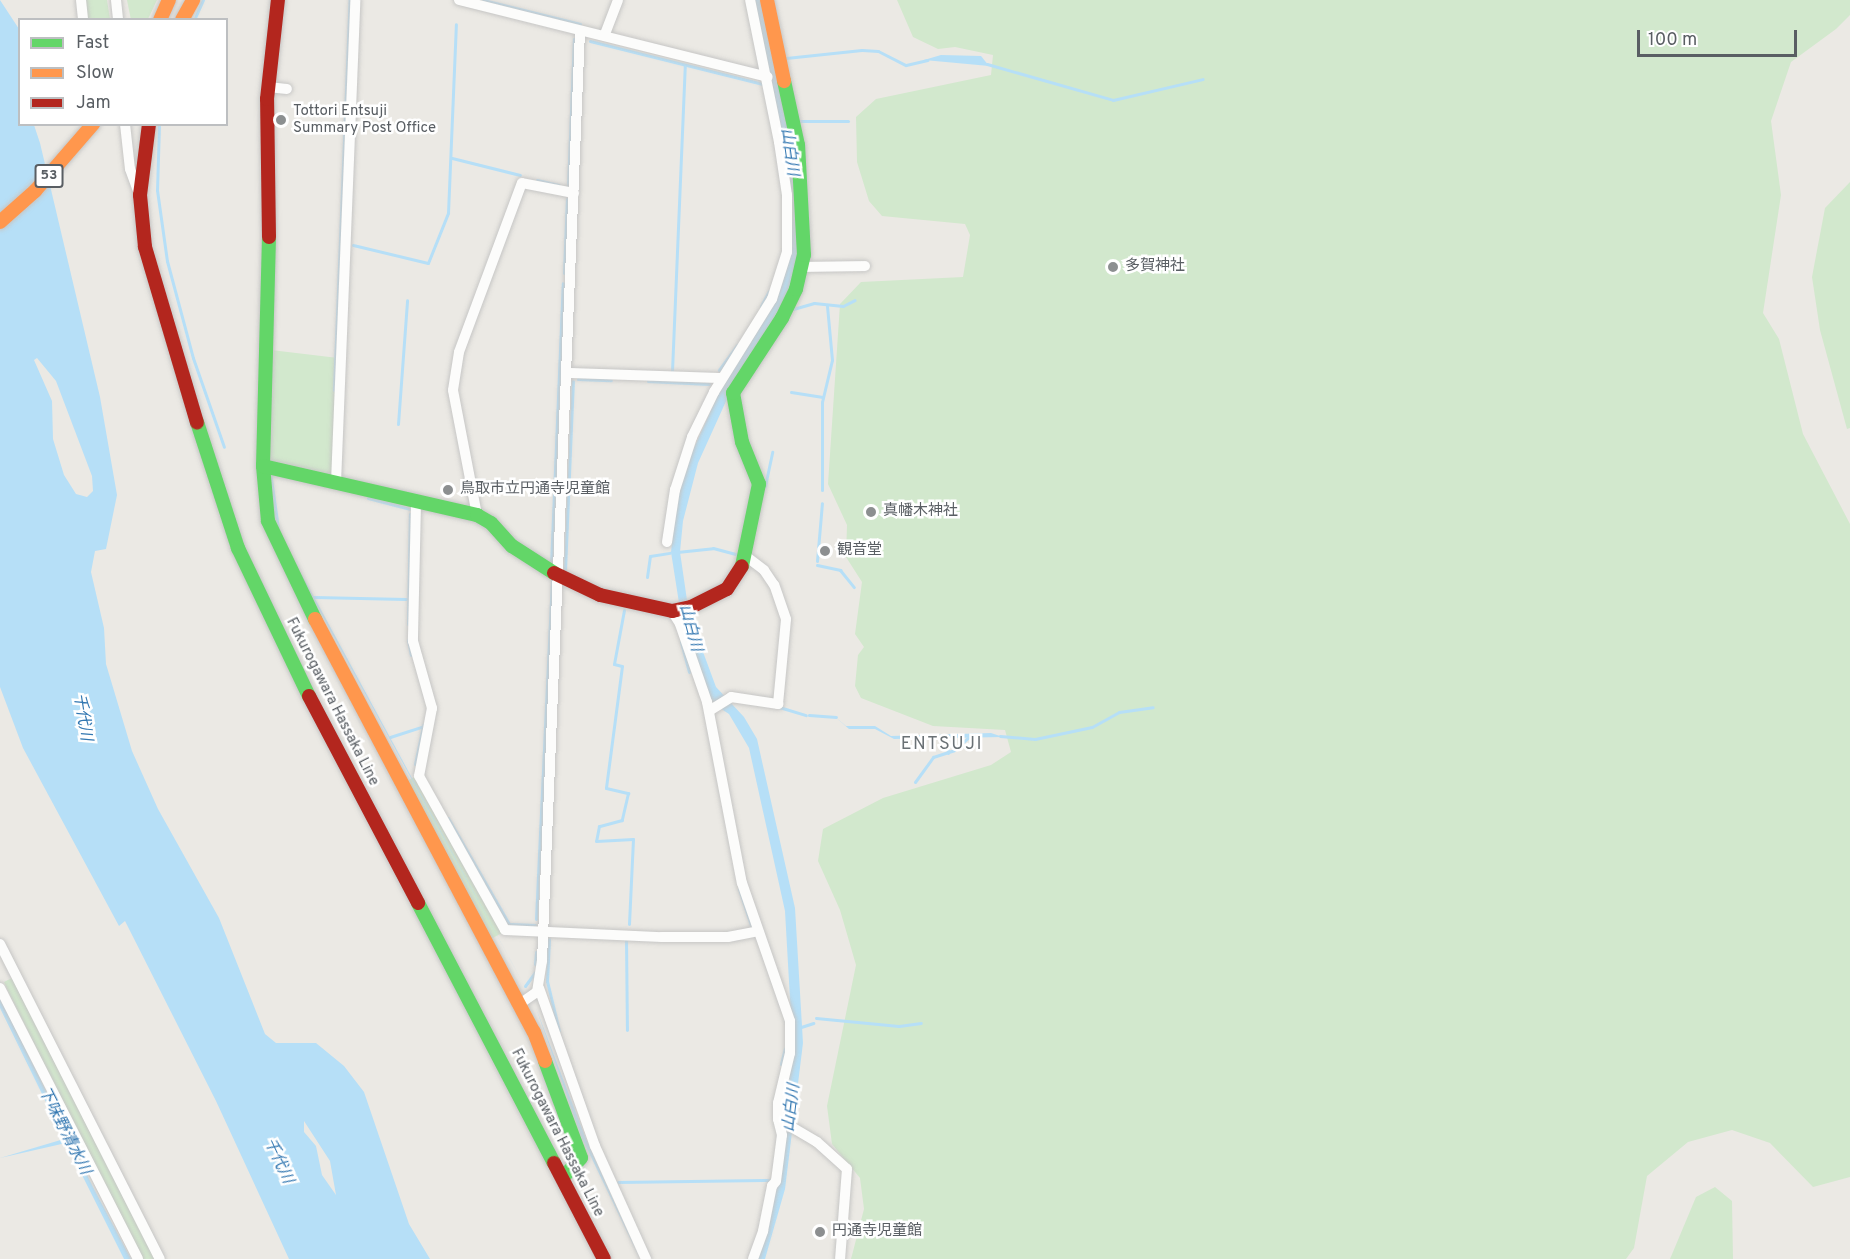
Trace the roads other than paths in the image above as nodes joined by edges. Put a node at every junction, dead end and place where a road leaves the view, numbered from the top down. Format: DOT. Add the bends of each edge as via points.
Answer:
graph roads {
  1 [pos="81,0"];
  2 [pos="116,0"];
  3 [pos="170,0"];
  4 [pos="193,0"];
  5 [pos="278,0"];
  6 [pos="355,0"];
  7 [pos="459,0"];
  8 [pos="618,0"];
  9 [pos="750,0"];
  10 [pos="767,0"];
  11 [pos="83,18"];
  12 [pos="118,18"];
  13 [pos="160,18"];
  14 [pos="183,18"];
  15 [pos="580,31"];
  16 [pos="605,34"];
  17 [pos="768,77"];
  18 [pos="268,87"];
  19 [pos="287,88"];
  20 [pos="91,126"];
  21 [pos="125,126"];
  22 [pos="149,126"];
  23 [pos="574,193"];
  24 [pos="140,195"];
  25 [pos="0,222"];
  26 [pos="865,266"];
  27 [pos="803,267"];
  28 [pos="568,373"];
  29 [pos="722,378"];
  30 [pos="263,465"];
  31 [pos="336,483"];
  32 [pos="416,504"];
  33 [pos="477,516"];
  34 [pos="667,542"];
  35 [pos="747,557"];
  36 [pos="558,576"];
  37 [pos="674,611"];
  38 [pos="709,711"];
  39 [pos="758,931"];
  40 [pos="543,932"];
  41 [pos="0,944"];
  42 [pos="0,987"];
  43 [pos="539,988"];
  44 [pos="521,1003"];
  45 [pos="780,1120"];
  46 [pos="562,1177"];
  47 [pos="138,1259"];
  48 [pos="160,1259"];
  49 [pos="604,1259"];
  50 [pos="645,1259"];
  51 [pos="753,1259"];
  52 [pos="840,1259"];
  1 -- 11 [label="street"];
  2 -- 12 [label="street"];
  3 -- 13 [label="main road"];
  4 -- 14 [label="main road"];
  5 -- 18 [label="main road"];
  6 -- 31 [label="street"];
  7 -- 15 [label="street"];
  8 -- 16 [label="street"];
  9 -- 17 [label="street"];
  10 -- 27 [label="main road" via="798,146 804,196"];
  15 -- 16 [label="street"];
  15 -- 23 [label="street"];
  16 -- 17 [label="street"];
  17 -- 29 [label="street" via="787,195 787,252 772,299"];
  18 -- 19 [label="street"];
  18 -- 30 [label="main road"];
  20 -- 25 [label="main road, 53" via="35,191"];
  21 -- 24 [label="street" via="130,169"];
  22 -- 24 [label="main road, Fukurogawara Hassaka Line"];
  23 -- 28 [label="street"];
  23 -- 33 [label="street" via="522,183 459,352 453,390"];
  24 -- 46 [label="main road, Fukurogawara Hassaka Line" via="145,247 167,331 238,548 280,640"];
  26 -- 27 [label="street"];
  27 -- 35 [label="main road" via="782,318 733,393 742,442 759,484"];
  28 -- 29 [label="street"];
  28 -- 36 [label="street"];
  29 -- 34 [label="street" via="684,459"];
  30 -- 31 [label="main road"];
  30 -- 44 [label="main road" via="268,521 277,545"];
  31 -- 32 [label="main road"];
  32 -- 33 [label="main road"];
  32 -- 40 [label="street" via="413,641 432,708 419,776 506,930"];
  33 -- 36 [label="main road" via="491,523 512,546"];
  35 -- 37 [label="main road" via="727,589"];
  35 -- 38 [label="street" via="764,570 786,619 778,704 731,697"];
  36 -- 37 [label="main road" via="600,595"];
  36 -- 40 [label="street"];
  37 -- 38 [label="street"];
  38 -- 39 [label="street" via="742,883"];
  39 -- 40 [label="street" via="728,937 662,938"];
  39 -- 45 [label="street" via="792,1034"];
  40 -- 43 [label="street"];
  41 -- 48 [label="street"];
  42 -- 47 [label="street"];
  43 -- 44 [label="street"];
  43 -- 50 [label="street" via="596,1146"];
  44 -- 46 [label="main road" via="581,1158"];
  45 -- 51 [label="street" via="776,1181"];
  45 -- 52 [label="street" via="847,1169"];
  46 -- 49 [label="main road, Fukurogawara Hassaka Line"];
}
